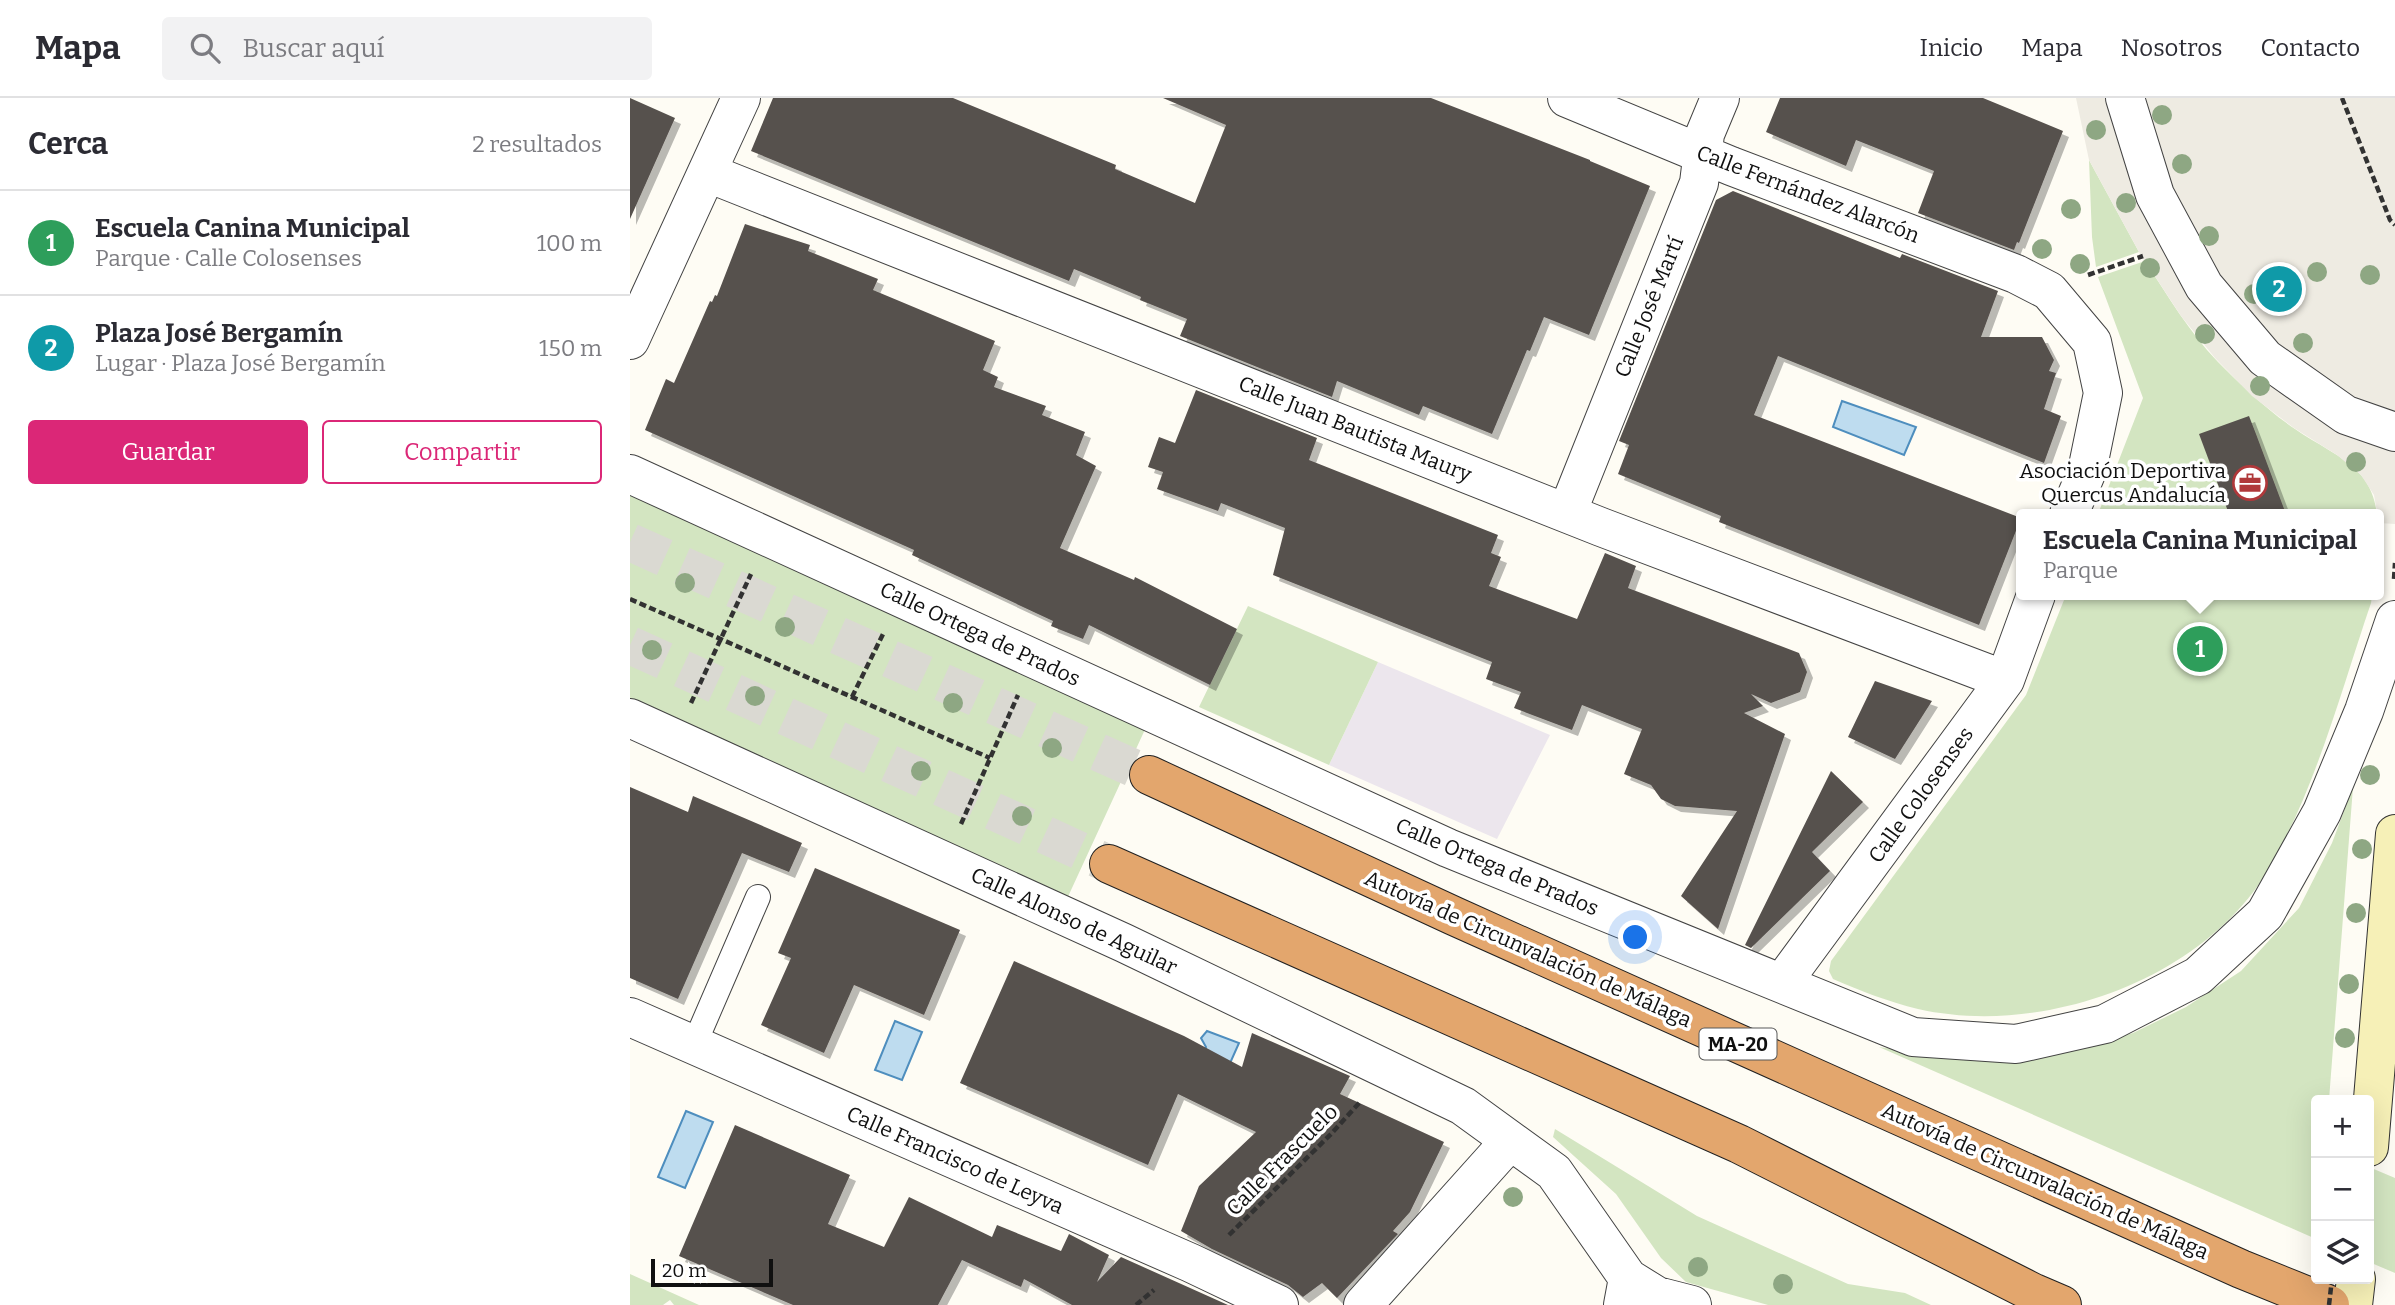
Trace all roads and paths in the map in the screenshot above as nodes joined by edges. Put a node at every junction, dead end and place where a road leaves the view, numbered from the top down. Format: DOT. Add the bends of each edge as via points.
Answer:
graph roads {
  1 [pos="741,98"];
  2 [pos="1567,98"];
  3 [pos="1720,98"];
  4 [pos="2124,98"];
  5 [pos="2342,98"];
  6 [pos="1702,153"];
  7 [pos="708,173"];
  8 [pos="2395,225"];
  9 [pos="2142,257"];
  10 [pos="2088,275"];
  11 [pos="630,341"];
  12 [pos="2395,432"];
  13 [pos="630,474"];
  14 [pos="2071,509"];
  15 [pos="1567,513"];
  16 [pos="751,572"];
  17 [pos="630,599"];
  18 [pos="2034,600"];
  19 [pos="2395,620"];
  20 [pos="889,623"];
  21 [pos="721,639"];
  22 [pos="2005,680"];
  23 [pos="1023,684"];
  24 [pos="852,697"];
  25 [pos="630,718"];
  26 [pos="674,738"];
  27 [pos="990,758"];
  28 [pos="1149,775"];
  29 [pos="2395,834"];
  30 [pos="944,862"];
  31 [pos="1109,864"];
  32 [pos="758,897"];
  33 [pos="1782,983"];
  34 [pos="630,1017"];
  35 [pos="694,1045"];
  36 [pos="1391,1072"];
  37 [pos="2373,1095"];
  38 [pos="1510,1141"];
  39 [pos="1191,1263"];
  40 [pos="2332,1284"];
  41 [pos="2355,1284"];
  42 [pos="1626,1292"];
  43 [pos="1279,1305"];
  44 [pos="1363,1305"];
  45 [pos="1692,1305"];
  46 [pos="2062,1305"];
  47 [pos="2330,1305"];
  48 [pos="2353,1305"];
  1 -- 7 [label="street"];
  2 -- 6 [label="street, Calle Fernández Alarcón"];
  3 -- 6 [label="street, Calle José Martí"];
  4 -- 12 [label="street" via="2155,195 2204,286 2265,358 2346,415"];
  5 -- 8 [label="path" via="2389,220"];
  6 -- 14 [label="street, Calle Fernández Alarcón" via="2016,274 2049,291 2092,342 2103,393 2087,471"];
  6 -- 15 [label="street, Calle José Martí" via="1699,183"];
  7 -- 11 [label="street"];
  7 -- 15 [label="street, Calle Juan Bautista Maury"];
  9 -- 10 [label="path"];
  13 -- 33 [label="street, Calle Ortega de Prados" via="1448,848"];
  15 -- 22 [label="street, Calle Juan Bautista Maury"];
  16 -- 21 [label="path"];
  17 -- 21 [label="path"];
  18 -- 22 [label="street, Calle Colosenses"];
  19 -- 33 [label="street, Calle Ortega de Prados" via="2322,812 2265,914 2198,976 2105,1024 2016,1044 1913,1037"];
  20 -- 24 [label="path"];
  21 -- 24 [label="path"];
  21 -- 26 [label="path"];
  22 -- 33 [label="street, Calle Colosenses"];
  23 -- 27 [label="path"];
  24 -- 27 [label="path"];
  25 -- 26 [label="street, Calle Alonso de Aguilar"];
  26 -- 30 [label="street, Calle Alonso de Aguilar"];
  27 -- 30 [label="path"];
  28 -- 47 [label="highway, Autovía de Circunvalación de Málaga / MA-20" via="1454,916"];
  29 -- 37 [label="main road"];
  30 -- 36 [label="street, Calle Alonso de Aguilar"];
  31 -- 46 [label="highway" via="1739,1144"];
  32 -- 35 [label="lane"];
  34 -- 35 [label="street, Calle Francisco de Leyva"];
  35 -- 39 [label="street, Calle Francisco de Leyva"];
  36 -- 38 [label="street, Calle Alonso de Aguilar" via="1463,1106"];
  36 -- 39 [label="path, Calle Frascuelo" via="1215,1249"];
  38 -- 42 [label="street, Calle Alonso de Aguilar" via="1554,1172"];
  38 -- 44 [label="street"];
  39 -- 43 [label="street, Calle Francisco de Leyva"];
  40 -- 47 [label="path, bridge"];
  41 -- 48 [label="main road"];
  42 -- 45 [label="street"];
}
